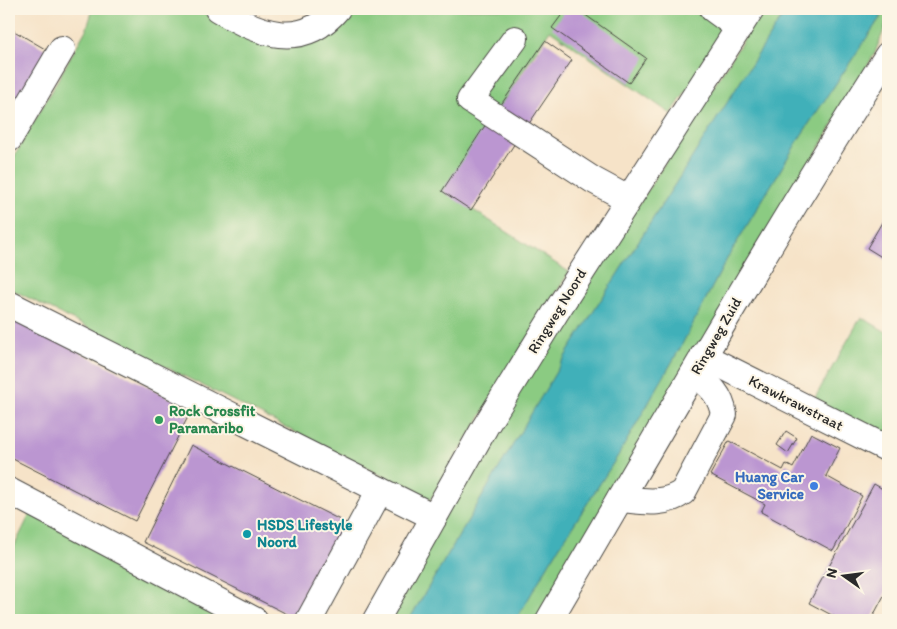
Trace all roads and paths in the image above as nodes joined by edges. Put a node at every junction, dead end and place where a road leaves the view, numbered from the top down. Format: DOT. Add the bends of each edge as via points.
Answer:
graph roads {
  1 [pos="218,9"];
  2 [pos="337,9"];
  3 [pos="713,9"];
  4 [pos="745,19"];
  5 [pos="515,39"];
  6 [pos="62,49"];
  7 [pos="888,56"];
  8 [pos="9,139"];
  9 [pos="628,199"];
  10 [pos="9,304"];
  11 [pos="698,365"];
  12 [pos="888,449"];
  13 [pos="380,490"];
  14 [pos="9,491"];
  15 [pos="620,499"];
  16 [pos="434,517"];
  17 [pos="254,620"];
  18 [pos="309,620"];
  19 [pos="376,620"];
  20 [pos="549,620"];
  1 -- 2 [label="street" via="240,24 291,35 312,30"];
  3 -- 4 [label="street"];
  4 -- 9 [label="street, Ringweg Noord"];
  5 -- 9 [label="street" via="470,100"];
  6 -- 8 [label="street"];
  7 -- 11 [label="street, Ringweg Zuid"];
  9 -- 16 [label="street, Ringweg Noord" via="490,419"];
  10 -- 13 [label="street"];
  11 -- 12 [label="street, Krawkrawstraat"];
  11 -- 15 [label="street, Ringweg Zuid"];
  11 -- 15 [label="street" via="722,402 724,416 683,492 672,500 658,502"];
  13 -- 16 [label="street"];
  13 -- 18 [label="street"];
  14 -- 17 [label="street"];
  15 -- 20 [label="street, Ringweg Zuid"];
  16 -- 19 [label="street, Ringweg Noord"];
}
